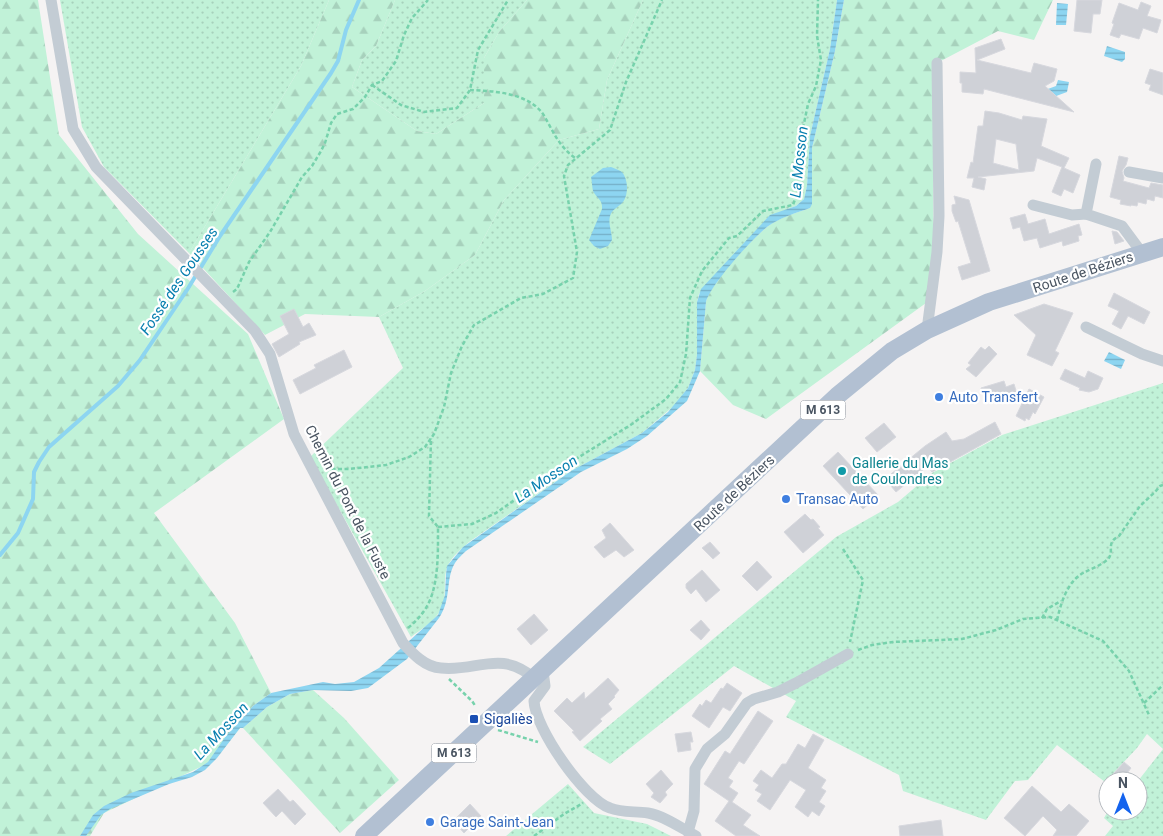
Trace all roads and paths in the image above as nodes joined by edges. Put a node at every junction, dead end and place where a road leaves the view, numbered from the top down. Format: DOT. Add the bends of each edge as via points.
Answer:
graph roads {
  1 [pos="51,0"];
  2 [pos="428,0"];
  3 [pos="508,0"];
  4 [pos="662,0"];
  5 [pos="818,0"];
  6 [pos="936,63"];
  7 [pos="372,85"];
  8 [pos="470,90"];
  9 [pos="576,159"];
  10 [pos="1096,164"];
  11 [pos="1129,172"];
  12 [pos="1163,178"];
  13 [pos="1033,205"];
  14 [pos="1086,214"];
  15 [pos="1163,247"];
  16 [pos="1142,253"];
  17 [pos="225,300"];
  18 [pos="1086,327"];
  19 [pos="926,330"];
  20 [pos="1163,361"];
  21 [pos="431,438"];
  22 [pos="311,468"];
  23 [pos="1163,485"];
  24 [pos="438,527"];
  25 [pos="842,549"];
  26 [pos="1061,601"];
  27 [pos="1042,618"];
  28 [pos="1057,620"];
  29 [pos="401,639"];
  30 [pos="848,654"];
  31 [pos="440,668"];
  32 [pos="539,675"];
  33 [pos="1163,686"];
  34 [pos="1144,703"];
  35 [pos="476,707"];
  36 [pos="1150,715"];
  37 [pos="496,729"];
  38 [pos="552,745"];
  39 [pos="592,797"];
  40 [pos="692,834"];
  41 [pos="364,836"];
  42 [pos="534,836"];
  1 -- 17 [label="street, Chemin du Pont de la Fuste" via="73,129 96,167"];
  2 -- 7 [label="path" via="412,18 396,61 382,81"];
  3 -- 8 [label="path" via="478,50"];
  4 -- 9 [label="path" via="626,82 610,130"];
  5 -- 24 [label="path" via="821,60 796,162 799,188 793,205 763,211 737,236 729,238 702,271 690,298 686,354 680,382 666,399 632,424 496,513 472,524"];
  6 -- 19 [label="street" via="938,252"];
  7 -- 8 [label="path" via="401,105 424,112 457,108"];
  7 -- 17 [label="path" via="366,97 353,108 337,114 312,166 249,262 237,289"];
  8 -- 9 [label="path" via="492,91 528,100 545,116 565,151"];
  9 -- 21 [label="path" via="568,164 564,176 577,252 573,278 543,294 521,298 474,325 450,373 444,407"];
  10 -- 14 [label="street"];
  11 -- 12 [label="street"];
  13 -- 14 [label="street" via="1072,215"];
  14 -- 16 [label="street" via="1122,226"];
  15 -- 16 [label="main road, Route de Béziers / M 613"];
  16 -- 19 [label="main road, Route de Béziers / M 613" via="989,302"];
  17 -- 22 [label="street, Chemin du Pont de la Fuste" via="255,331 270,354 294,434"];
  18 -- 20 [label="street"];
  19 -- 32 [label="main road, Route de Béziers / M 613" via="892,351 837,396"];
  21 -- 22 [label="path" via="426,446 409,457 386,465 349,469"];
  21 -- 24 [label="path" via="429,516"];
  22 -- 29 [label="street, Chemin du Pont de la Fuste"];
  23 -- 26 [label="path" via="1140,506 1110,544 1111,555 1107,560 1080,574"];
  24 -- 29 [label="path" via="432,595 428,606"];
  25 -- 30 [label="path" via="863,580"];
  26 -- 27 [label="path" via="1047,609"];
  26 -- 28 [label="path"];
  27 -- 28 [label="path"];
  27 -- 30 [label="path" via="1023,620 962,639 893,642 872,645"];
  28 -- 34 [label="path" via="1103,641 1129,671"];
  29 -- 31 [label="street, Chemin du Pont de la Fuste" via="414,655"];
  30 -- 40 [label="street" via="787,688 747,703 725,734 707,749 695,769"];
  31 -- 32 [label="street" via="493,663"];
  31 -- 35 [label="path"];
  32 -- 38 [label="street" via="545,686 534,701 534,707 538,722"];
  32 -- 41 [label="main road, Route de Béziers / M 613"];
  33 -- 34 [label="path"];
  34 -- 36 [label="path"];
  37 -- 38 [label="path"];
  38 -- 39 [label="street"];
  39 -- 40 [label="street" via="610,808 662,817"];
  39 -- 42 [label="path"];
}
